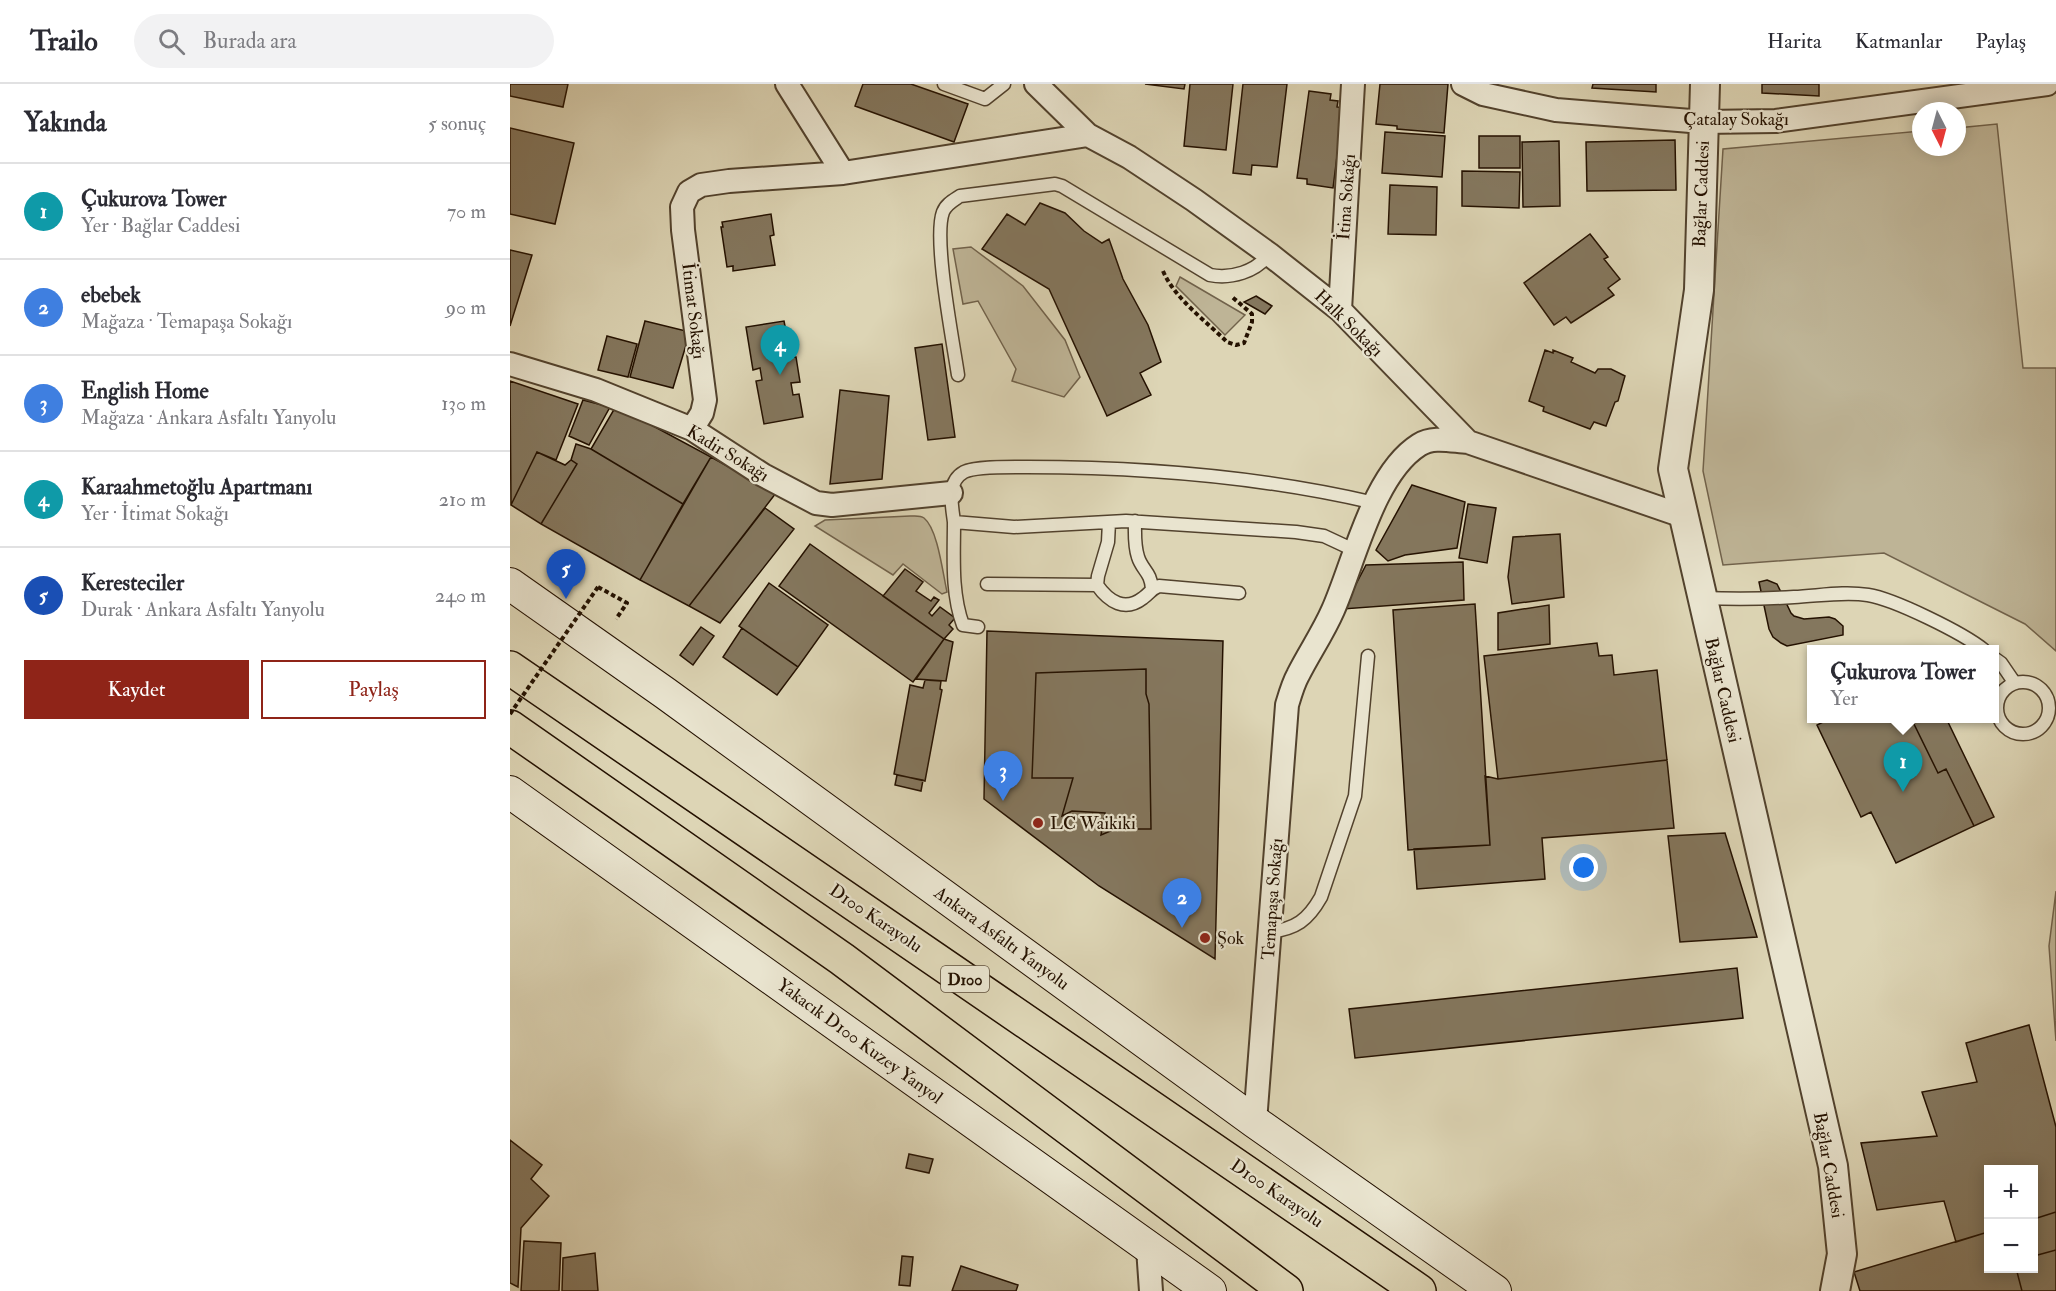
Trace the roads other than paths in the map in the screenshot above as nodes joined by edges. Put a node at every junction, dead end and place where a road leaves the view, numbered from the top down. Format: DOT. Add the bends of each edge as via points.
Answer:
graph roads {
  1 [pos="787,84"];
  2 [pos="945,84"];
  3 [pos="1004,84"];
  4 [pos="1036,84"];
  5 [pos="1353,84"];
  6 [pos="1463,84"];
  7 [pos="1704,84"];
  8 [pos="2047,84"];
  9 [pos="2003,86"];
  10 [pos="1703,122"];
  11 [pos="1088,135"];
  12 [pos="843,173"];
  13 [pos="1269,254"];
  14 [pos="1340,310"];
  15 [pos="510,364"];
  16 [pos="958,375"];
  17 [pos="692,429"];
  18 [pos="1468,442"];
  19 [pos="951,493"];
  20 [pos="1375,503"];
  21 [pos="1683,516"];
  22 [pos="1135,521"];
  23 [pos="954,522"];
  24 [pos="1109,522"];
  25 [pos="1354,550"];
  26 [pos="510,584"];
  27 [pos="987,584"];
  28 [pos="1098,585"];
  29 [pos="1152,589"];
  30 [pos="1239,593"];
  31 [pos="1702,598"];
  32 [pos="978,627"];
  33 [pos="1978,645"];
  34 [pos="1368,656"];
  35 [pos="1999,661"];
  36 [pos="510,668"];
  37 [pos="2014,682"];
  38 [pos="1999,697"];
  39 [pos="1999,716"];
  40 [pos="510,727"];
  41 [pos="510,792"];
  42 [pos="1269,932"];
  43 [pos="1255,1122"];
  44 [pos="1148,1248"];
  45 [pos="1279,1287"];
  46 [pos="1152,1291"];
  47 [pos="1210,1291"];
  48 [pos="1419,1291"];
  49 [pos="1495,1291"];
  50 [pos="1835,1291"];
  1 -- 12 [label="street"];
  2 -- 3 [label="lane" via="985,99"];
  4 -- 11 [label="street, Halk Sokağı"];
  5 -- 14 [label="street, İtina Sokağı"];
  6 -- 10 [label="street, Çatalay Sokağı" via="1483,94 1556,110"];
  7 -- 10 [label="street, Bağlar Caddesi"];
  8 -- 9 [label="street, Çatalay Sokağı"];
  9 -- 10 [label="street, Çatalay Sokağı" via="1776,121"];
  10 -- 21 [label="street, Bağlar Caddesi" via="1699,290 1672,469"];
  11 -- 12 [label="street"];
  11 -- 13 [label="street, Halk Sokağı" via="1129,157"];
  12 -- 17 [label="street, İtimat Sokağı" via="729,181 701,185 689,192 682,207 683,230 705,400"];
  13 -- 14 [label="street, Halk Sokağı"];
  13 -- 16 [label="lane" via="1256,267 1228,277 1210,275 1055,184 960,196 944,210 941,249"];
  14 -- 18 [label="street, Halk Sokağı"];
  15 -- 17 [label="street, Kadir Sokağı" via="596,390"];
  17 -- 19 [label="street, Kadir Sokağı" via="816,504"];
  18 -- 20 [label="street, Temapaşa Sokağı" via="1428,440 1418,446 1394,469"];
  18 -- 21 [label="street, Halk Sokağı"];
  19 -- 20 [label="lane" via="955,480 965,471 1085,467 1169,472"];
  19 -- 23 [label="lane"];
  20 -- 25 [label="street, Temapaşa Sokağı"];
  21 -- 31 [label="street, Bağlar Caddesi"];
  22 -- 24 [label="lane"];
  22 -- 25 [label="lane" via="1296,532 1324,536"];
  22 -- 29 [label="lane" via="1138,558 1151,578"];
  23 -- 24 [label="lane" via="1014,526"];
  23 -- 32 [label="lane" via="960,619 963,625"];
  24 -- 28 [label="lane"];
  25 -- 42 [label="street, Temapaşa Sokağı" via="1333,610 1297,677 1287,705"];
  26 -- 43 [label="main road, Ankara Asfaltı Yanyolu"];
  27 -- 28 [label="lane"];
  28 -- 29 [label="lane" via="1104,595 1119,605 1140,601"];
  29 -- 30 [label="lane" via="1168,586"];
  31 -- 33 [label="lane" via="1867,595 1910,610"];
  31 -- 50 [label="street, Bağlar Caddesi" via="1833,1166 1842,1254"];
  34 -- 42 [label="lane" via="1355,796 1321,897 1303,921"];
  35 -- 37 [label="lane"];
  36 -- 48 [label="highway, D100 Karayolu / D100"];
  37 -- 38 [label="lane"];
  37 -- 39 [label="lane" via="2037,684 2046,693 2049,716 2033,733 2021,734 2010,731"];
  40 -- 45 [label="highway" via="842,959"];
  41 -- 44 [label="main road, Yakacık D100 Kuzey Yanyol"];
  42 -- 43 [label="street, Temapaşa Sokağı"];
  43 -- 49 [label="main road, Ankara Asfaltı Yanyolu"];
  44 -- 46 [label="street"];
  44 -- 47 [label="main road, Yakacık D100 Kuzey Yanyol"];
}
